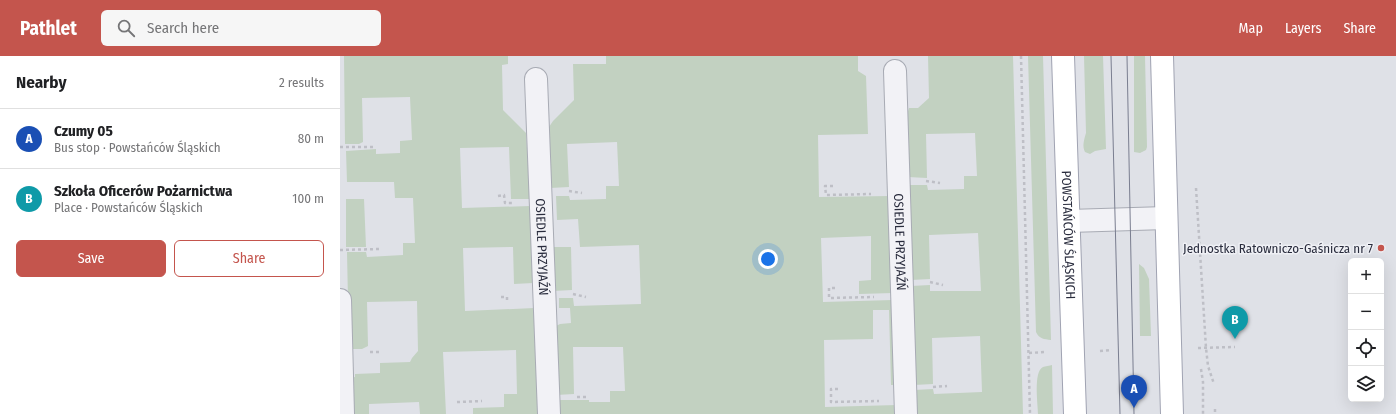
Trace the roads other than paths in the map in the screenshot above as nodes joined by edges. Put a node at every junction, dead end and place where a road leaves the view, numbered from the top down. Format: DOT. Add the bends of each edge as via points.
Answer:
graph roads {
  1 [pos="1063,56"];
  2 [pos="1162,56"];
  3 [pos="895,71"];
  4 [pos="536,79"];
  5 [pos="1166,218"];
  6 [pos="1068,221"];
  7 [pos="340,300"];
  8 [pos="343,414"];
  9 [pos="549,414"];
  10 [pos="906,414"];
  11 [pos="1074,414"];
  12 [pos="1172,414"];
  1 -- 6 [label="main road, POWSTAŃCÓW ŚLĄSKICH"];
  2 -- 5 [label="main road"];
  3 -- 10 [label="street, OSIEDLE PRZYJAŹŃ"];
  4 -- 9 [label="street, OSIEDLE PRZYJAŹŃ"];
  5 -- 6 [label="street"];
  5 -- 12 [label="main road"];
  6 -- 11 [label="main road, POWSTAŃCÓW ŚLĄSKICH"];
  7 -- 8 [label="street"];
}
